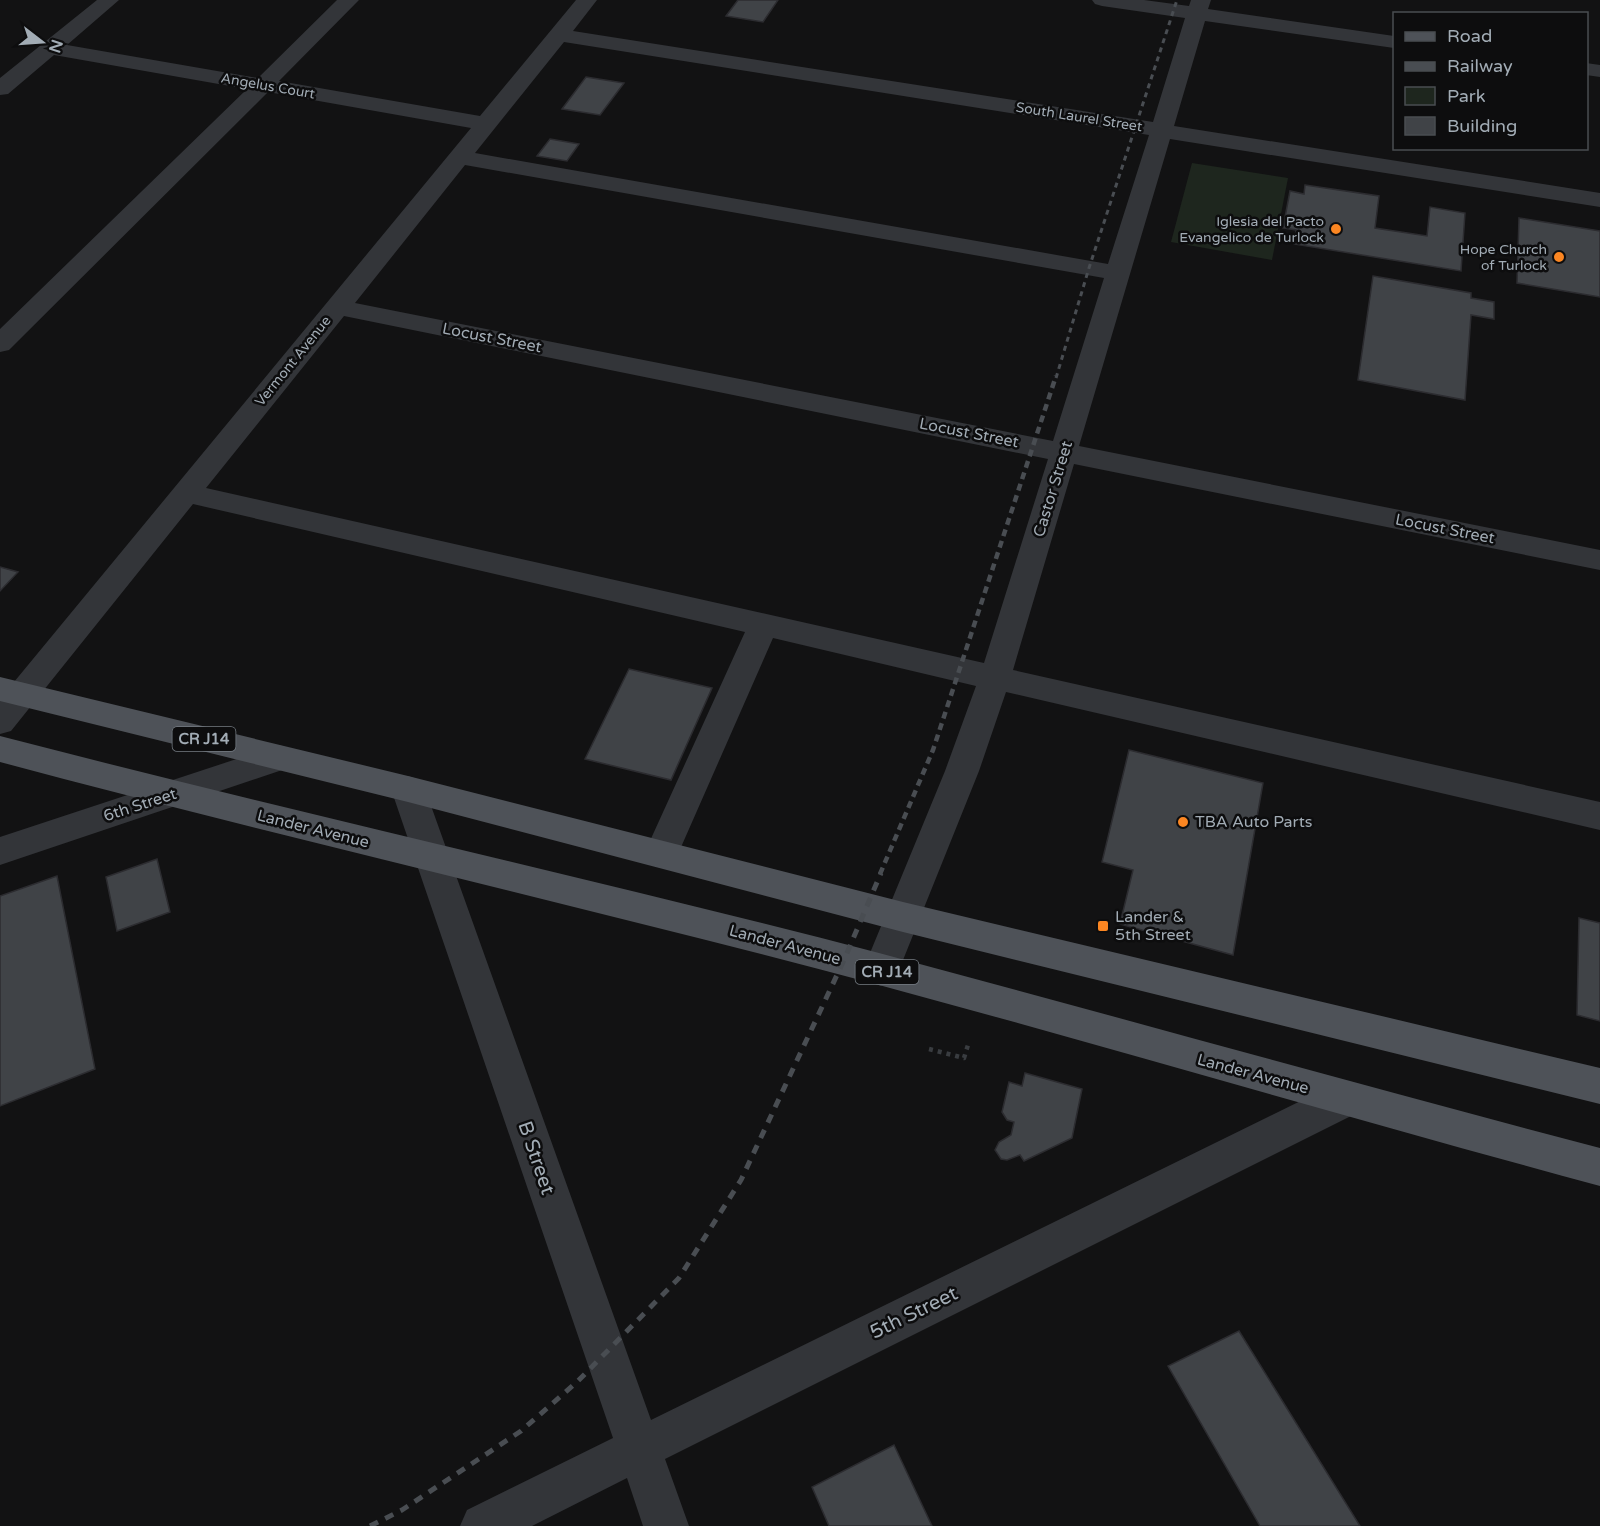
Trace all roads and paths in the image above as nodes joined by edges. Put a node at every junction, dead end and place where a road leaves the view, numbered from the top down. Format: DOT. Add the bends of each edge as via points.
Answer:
graph roads {
  1 [pos="109,0"];
  2 [pos="349,0"];
  3 [pos="587,0"];
  4 [pos="1102,0"];
  5 [pos="1199,7"];
  6 [pos="558,35"];
  7 [pos="1393,42"];
  8 [pos="50,48"];
  9 [pos="263,85"];
  10 [pos="0,89"];
  11 [pos="486,124"];
  12 [pos="1161,130"];
  13 [pos="459,157"];
  14 [pos="1600,200"];
  15 [pos="1117,273"];
  16 [pos="337,307"];
  17 [pos="0,344"];
  18 [pos="1064,452"];
  19 [pos="186,493"];
  20 [pos="1600,560"];
  21 [pos="763,625"];
  22 [pos="995,678"];
  23 [pos="11,692"];
  24 [pos="0,722"];
  25 [pos="0,749"];
  26 [pos="279,758"];
  27 [pos="408,789"];
  28 [pos="171,794"];
  29 [pos="1600,816"];
  30 [pos="0,851"];
  31 [pos="661,854"];
  32 [pos="430,857"];
  33 [pos="903,917"];
  34 [pos="881,970"];
  35 [pos="968,1045"];
  36 [pos="930,1049"];
  37 [pos="1600,1086"];
  38 [pos="1345,1099"];
  39 [pos="1600,1167"];
  40 [pos="638,1449"];
  41 [pos="483,1526"];
  42 [pos="666,1526"];
  1 -- 8 [label="street"];
  2 -- 9 [label="street"];
  3 -- 6 [label="street, Vermont Avenue"];
  4 -- 5 [label="street"];
  5 -- 7 [label="street"];
  5 -- 12 [label="street, Castor Street"];
  6 -- 11 [label="street, Vermont Avenue"];
  6 -- 12 [label="street, South Laurel Street"];
  8 -- 9 [label="street, Angelus Court"];
  8 -- 10 [label="street"];
  9 -- 11 [label="street, Angelus Court"];
  9 -- 17 [label="street"];
  11 -- 13 [label="street, Vermont Avenue"];
  12 -- 14 [label="street, South Laurel Street"];
  12 -- 15 [label="street, Castor Street"];
  13 -- 15 [label="street"];
  13 -- 16 [label="street, Vermont Avenue"];
  15 -- 18 [label="street, Castor Street"];
  16 -- 18 [label="street, Locust Street"];
  16 -- 19 [label="street, Vermont Avenue"];
  18 -- 20 [label="street, Locust Street"];
  18 -- 22 [label="street, Castor Street"];
  19 -- 21 [label="street"];
  19 -- 23 [label="street, Vermont Avenue"];
  21 -- 22 [label="street"];
  21 -- 31 [label="street"];
  22 -- 29 [label="street"];
  22 -- 33 [label="street, Castor Street"];
  23 -- 24 [label="street, Vermont Avenue"];
  23 -- 26 [label="main road, CR J14"];
  25 -- 28 [label="main road, Lander Avenue / CR J14"];
  26 -- 27 [label="main road, CR J14"];
  26 -- 28 [label="street, 6th Street"];
  27 -- 31 [label="main road, CR J14"];
  27 -- 32 [label="street, B Street"];
  28 -- 30 [label="street, 6th Street"];
  28 -- 32 [label="main road, Lander Avenue / CR J14"];
  31 -- 33 [label="main road, CR J14"];
  32 -- 34 [label="main road, Lander Avenue / CR J14"];
  32 -- 40 [label="street, B Street"];
  33 -- 34 [label="street, Castor Street"];
  33 -- 37 [label="main road, CR J14"];
  34 -- 38 [label="main road, Lander Avenue / CR J14"];
  35 -- 36 [label="path" via="964,1058"];
  38 -- 39 [label="main road, Lander Avenue / CR J14"];
  38 -- 40 [label="street, 5th Street"];
  40 -- 41 [label="street, 5th Street"];
  40 -- 42 [label="street, B Street"];
}
